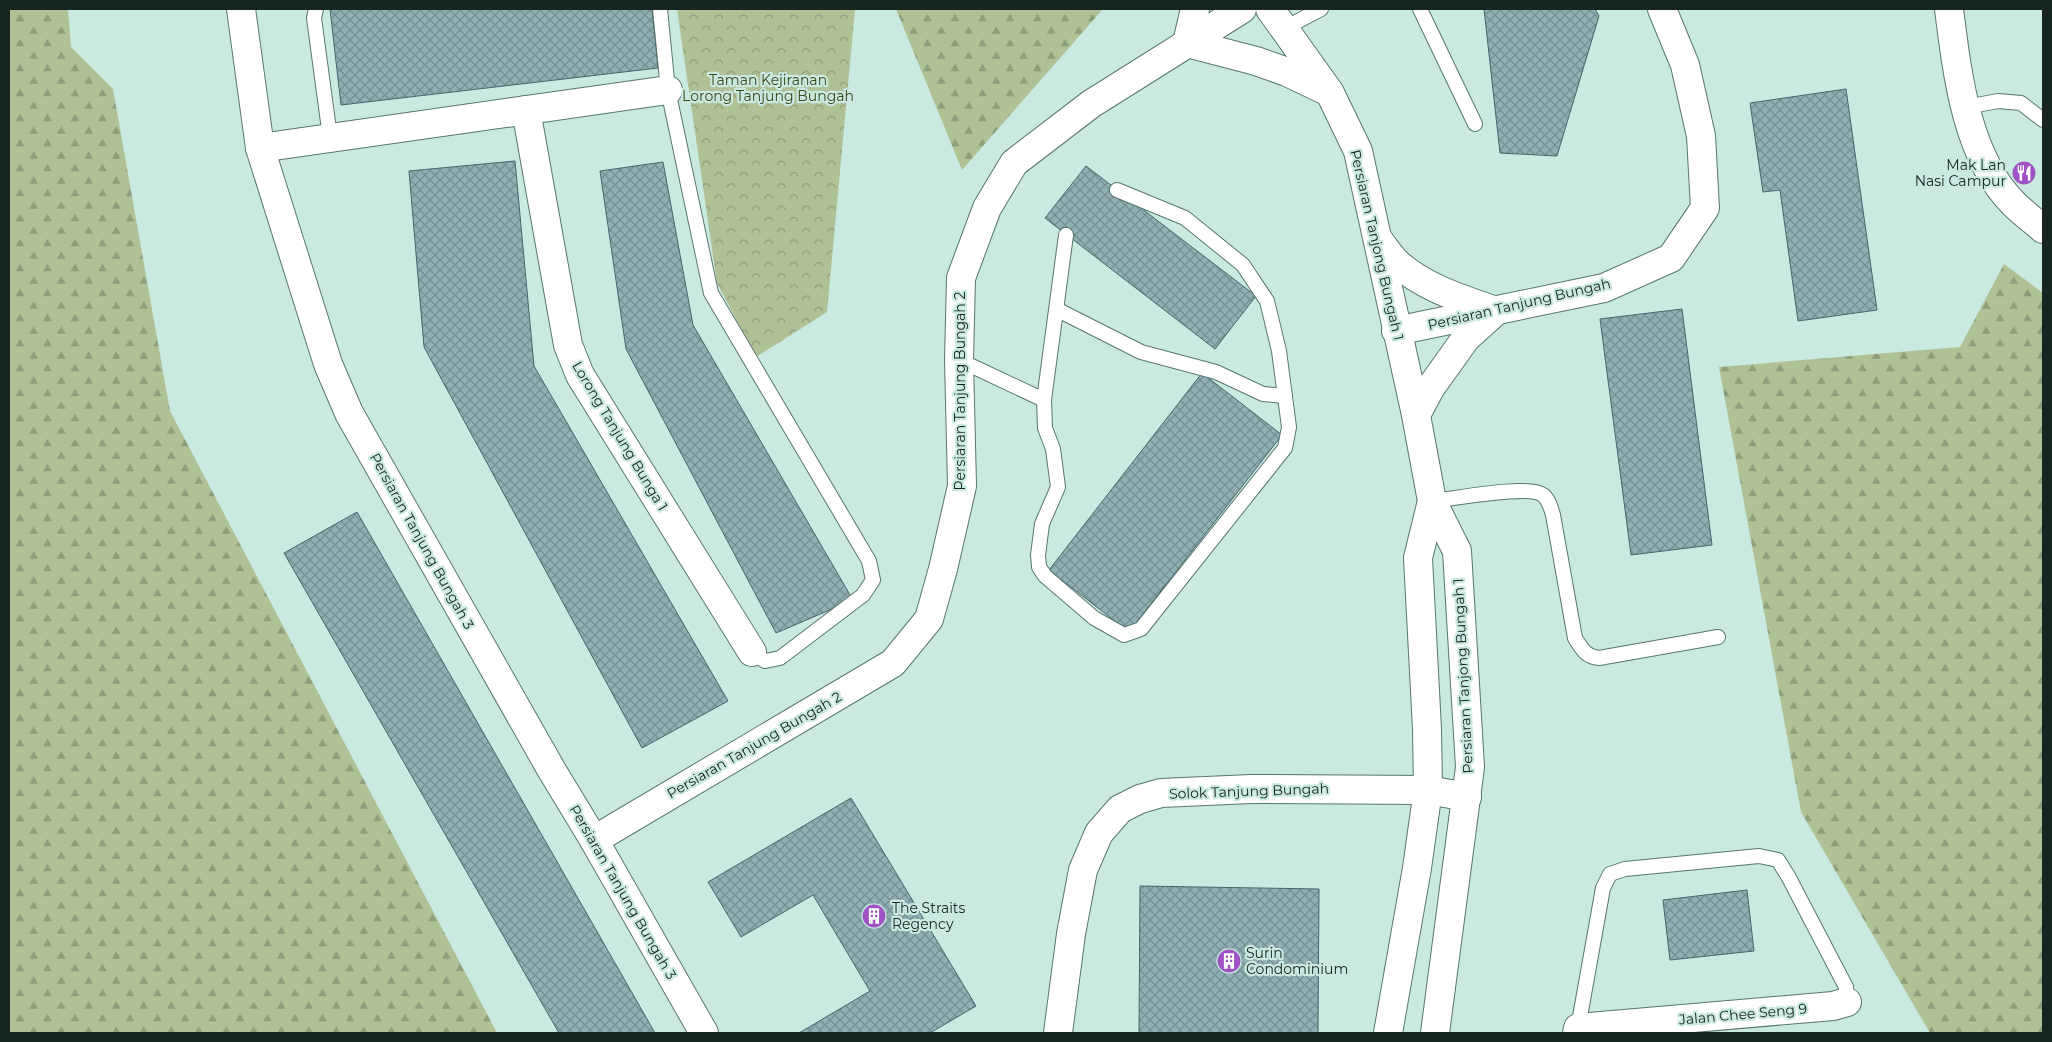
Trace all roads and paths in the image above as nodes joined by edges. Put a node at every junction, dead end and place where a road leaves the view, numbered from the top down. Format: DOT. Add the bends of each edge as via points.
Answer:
graph roads {
  1 [pos="241,9"];
  2 [pos="316,9"];
  3 [pos="660,9"];
  4 [pos="1195,9"];
  5 [pos="1242,9"];
  6 [pos="1321,9"];
  7 [pos="1420,9"];
  8 [pos="1662,9"];
  9 [pos="1949,9"];
  10 [pos="1278,18"];
  11 [pos="1187,43"];
  12 [pos="668,90"];
  13 [pos="1330,93"];
  14 [pos="1966,107"];
  15 [pos="526,110"];
  16 [pos="2043,120"];
  17 [pos="1475,124"];
  18 [pos="330,137"];
  19 [pos="260,148"];
  20 [pos="1117,190"];
  21 [pos="2039,223"];
  22 [pos="1066,235"];
  23 [pos="1377,239"];
  24 [pos="1058,310"];
  25 [pos="1496,310"];
  26 [pos="1396,331"];
  27 [pos="959,360"];
  28 [pos="1285,396"];
  29 [pos="1044,400"];
  30 [pos="1416,415"];
  31 [pos="1432,502"];
  32 [pos="1718,637"];
  33 [pos="752,652"];
  34 [pos="1428,790"];
  35 [pos="1467,797"];
  36 [pos="594,840"];
  37 [pos="1847,1002"];
  38 [pos="1578,1031"];
  39 [pos="704,1033"];
  40 [pos="1058,1033"];
  41 [pos="1388,1033"];
  42 [pos="1436,1033"];
  1 -- 19 [label="street, Persiaran Tanjung Bungah 3"];
  2 -- 18 [label="lane" via="314,18"];
  3 -- 12 [label="lane"];
  4 -- 11 [label="street"];
  5 -- 11 [label="street, Persiaran Tanjung Bungah 2"];
  6 -- 10 [label="lane"];
  7 -- 17 [label="lane"];
  8 -- 25 [label="street, Persiaran Tanjung Bungah" via="1686,65 1699,127 1705,208 1671,258 1604,288"];
  9 -- 14 [label="street"];
  10 -- 13 [label="street, Persiaran Tanjong Bungah 1"];
  11 -- 13 [label="street" via="1288,72"];
  11 -- 27 [label="street, Persiaran Tanjung Bungah 2" via="1091,104 1014,163 987,208 960,278"];
  12 -- 15 [label="street"];
  12 -- 33 [label="lane" via="711,293 868,561 872,580 863,595 780,658 765,661"];
  13 -- 23 [label="street, Persiaran Tanjong Bungah 1" via="1358,151"];
  14 -- 16 [label="lane" via="1998,101 2021,103"];
  14 -- 21 [label="street" via="1975,142 1992,177 2013,204"];
  15 -- 18 [label="street"];
  15 -- 33 [label="street, Lorong Tanjung Bunga 1" via="568,345 580,375"];
  18 -- 19 [label="street"];
  19 -- 36 [label="street, Persiaran Tanjung Bungah 3" via="328,364 349,412"];
  20 -- 28 [label="lane" via="1186,218 1243,264 1267,301"];
  22 -- 24 [label="lane"];
  23 -- 25 [label="street" via="1397,263 1416,277 1448,294"];
  23 -- 26 [label="street, Persiaran Tanjong Bungah 1"];
  24 -- 28 [label="lane" via="1141,352 1216,372 1263,394"];
  24 -- 29 [label="lane"];
  25 -- 26 [label="street, Persiaran Tanjung Bungah"];
  25 -- 30 [label="street" via="1461,345 1431,387"];
  26 -- 30 [label="street, Persiaran Tanjong Bungah 1"];
  27 -- 29 [label="lane"];
  27 -- 36 [label="street, Persiaran Tanjung Bungah 2" via="962,486 929,619 893,663"];
  28 -- 29 [label="lane" via="1289,427 1285,448 1141,630 1124,635 1094,618 1045,576 1039,567 1042,524 1058,487 1053,449 1045,428"];
  30 -- 31 [label="street, Persiaran Tanjong Bungah 1"];
  31 -- 32 [label="lane" via="1522,490 1544,496 1552,510 1575,638 1590,657"];
  31 -- 34 [label="street, Persiaran Tanjong Bungah 1" via="1418,558"];
  31 -- 35 [label="street, Persiaran Tanjong Bungah 1" via="1457,551 1470,767"];
  34 -- 35 [label="street, Solok Tanjung Bungah"];
  34 -- 40 [label="street, Solok Tanjung Bungah" via="1251,788 1161,793 1120,809 1099,834 1083,870"];
  34 -- 41 [label="street, Persiaran Tanjong Bungah 1"];
  35 -- 42 [label="street, Persiaran Tanjong Bungah 1"];
  36 -- 39 [label="street, Persiaran Tanjung Bungah 3"];
  37 -- 38 [label="street, Jalan Chee Seng 9"];
  37 -- 38 [label="lane" via="1846,987 1778,860 1759,856 1626,869 1610,874 1603,888"];
}
